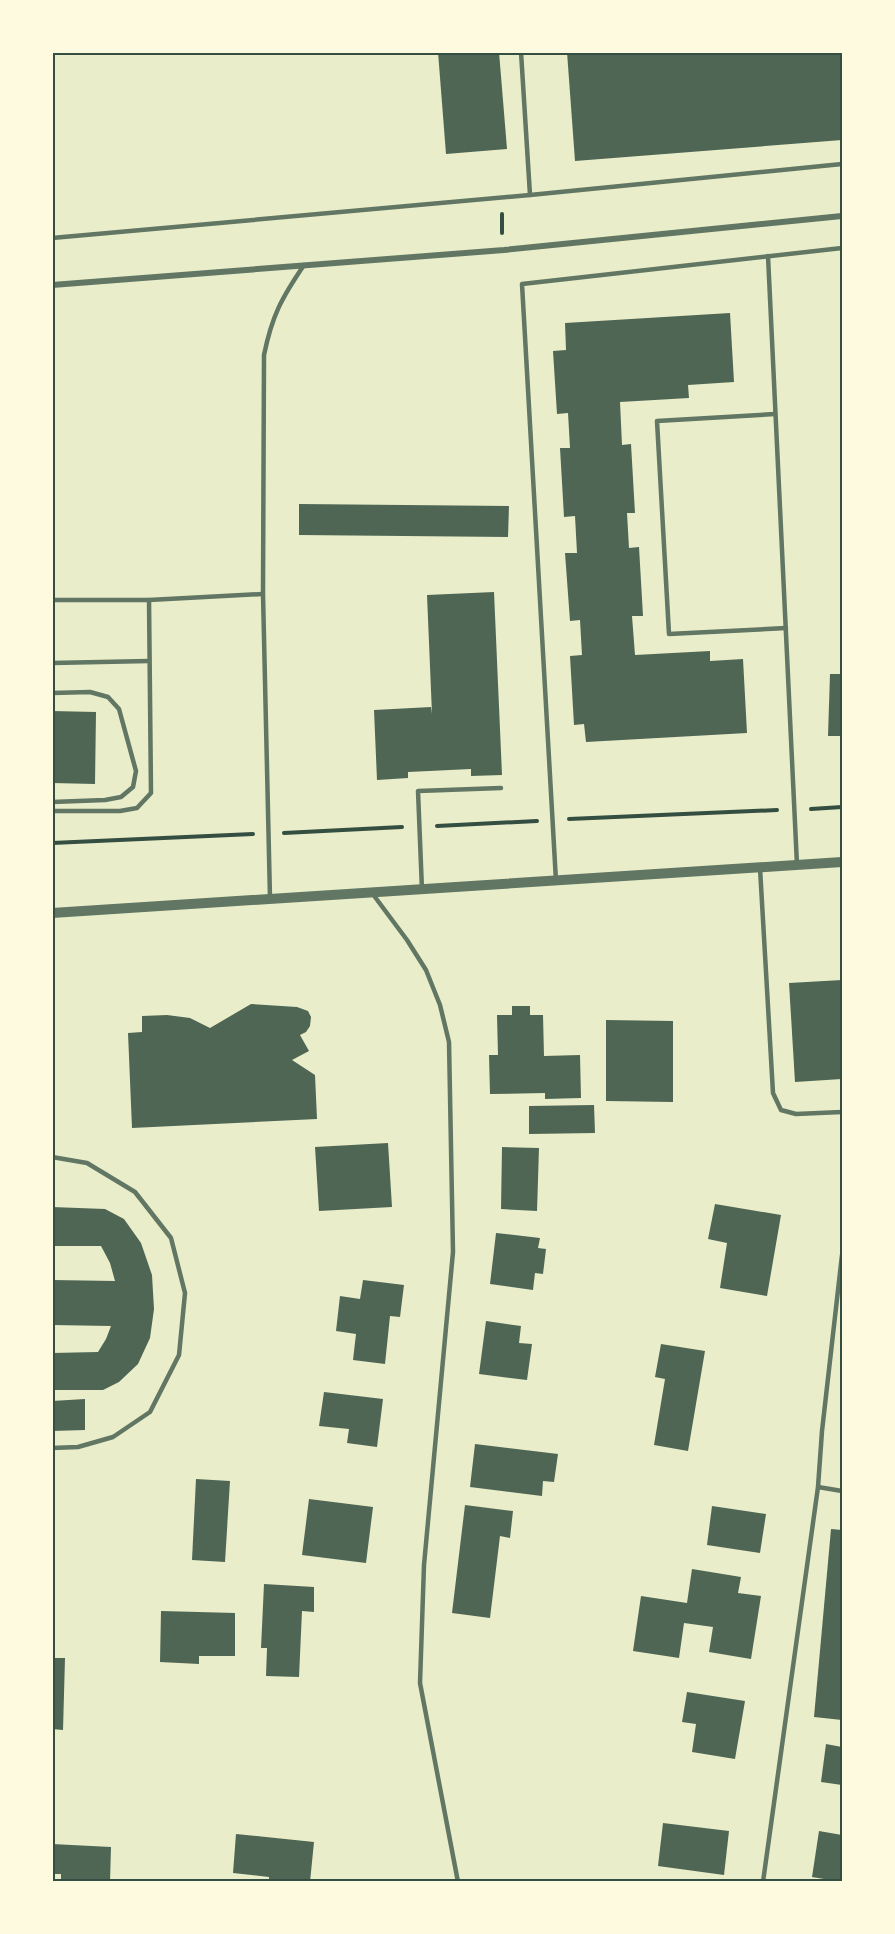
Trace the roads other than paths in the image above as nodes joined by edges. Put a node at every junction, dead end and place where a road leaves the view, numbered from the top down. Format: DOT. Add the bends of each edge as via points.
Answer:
graph roads {
  1 [pos="520,52"];
  2 [pos="843,164"];
  3 [pos="530,195"];
  4 [pos="843,216"];
  5 [pos="52,238"];
  6 [pos="843,248"];
  7 [pos="768,256"];
  8 [pos="304,265"];
  9 [pos="52,285"];
  10 [pos="776,414"];
  11 [pos="262,594"];
  12 [pos="52,600"];
  13 [pos="149,600"];
  14 [pos="786,628"];
  15 [pos="149,661"];
  16 [pos="52,663"];
  17 [pos="52,693"];
  18 [pos="501,788"];
  19 [pos="52,802"];
  20 [pos="52,811"];
  21 [pos="843,862"];
  22 [pos="797,865"];
  23 [pos="760,868"];
  24 [pos="556,881"];
  25 [pos="422,890"];
  26 [pos="372,892"];
  27 [pos="270,899"];
  28 [pos="52,913"];
  29 [pos="843,1112"];
  30 [pos="52,1157"];
  31 [pos="843,1255"];
  32 [pos="52,1448"];
  33 [pos="818,1487"];
  34 [pos="843,1491"];
  35 [pos="458,1881"];
  36 [pos="762,1881"];
  1 -- 3 [label="lane"];
  2 -- 3 [label="lane"];
  3 -- 5 [label="lane"];
  4 -- 8 [label="street" via="504,250"];
  6 -- 7 [label="lane"];
  7 -- 10 [label="lane"];
  7 -- 24 [label="lane" via="522,284"];
  8 -- 9 [label="street"];
  8 -- 11 [label="lane" via="279,305 264,356"];
  10 -- 14 [label="lane"];
  10 -- 14 [label="lane" via="657,421 669,634"];
  11 -- 13 [label="lane"];
  11 -- 27 [label="lane"];
  12 -- 13 [label="lane"];
  13 -- 15 [label="lane"];
  14 -- 22 [label="lane"];
  15 -- 16 [label="lane"];
  15 -- 20 [label="lane" via="151,793 137,808"];
  17 -- 19 [label="lane" via="90,692 108,697 119,709 136,771 133,787 121,797"];
  18 -- 25 [label="lane" via="418,791"];
  21 -- 22 [label="street"];
  22 -- 23 [label="street"];
  23 -- 24 [label="street"];
  23 -- 29 [label="lane" via="773,1093 782,1110 796,1114"];
  24 -- 25 [label="street"];
  25 -- 26 [label="street"];
  26 -- 27 [label="street"];
  26 -- 35 [label="lane" via="426,970 440,1005 448,1042 453,1252 423,1564 420,1683"];
  27 -- 28 [label="street"];
  30 -- 32 [label="lane" via="87,1163 135,1192 171,1239 185,1293 179,1355 150,1412 113,1437 78,1447"];
  31 -- 33 [label="lane"];
  33 -- 34 [label="lane"];
  33 -- 36 [label="lane"];
}
